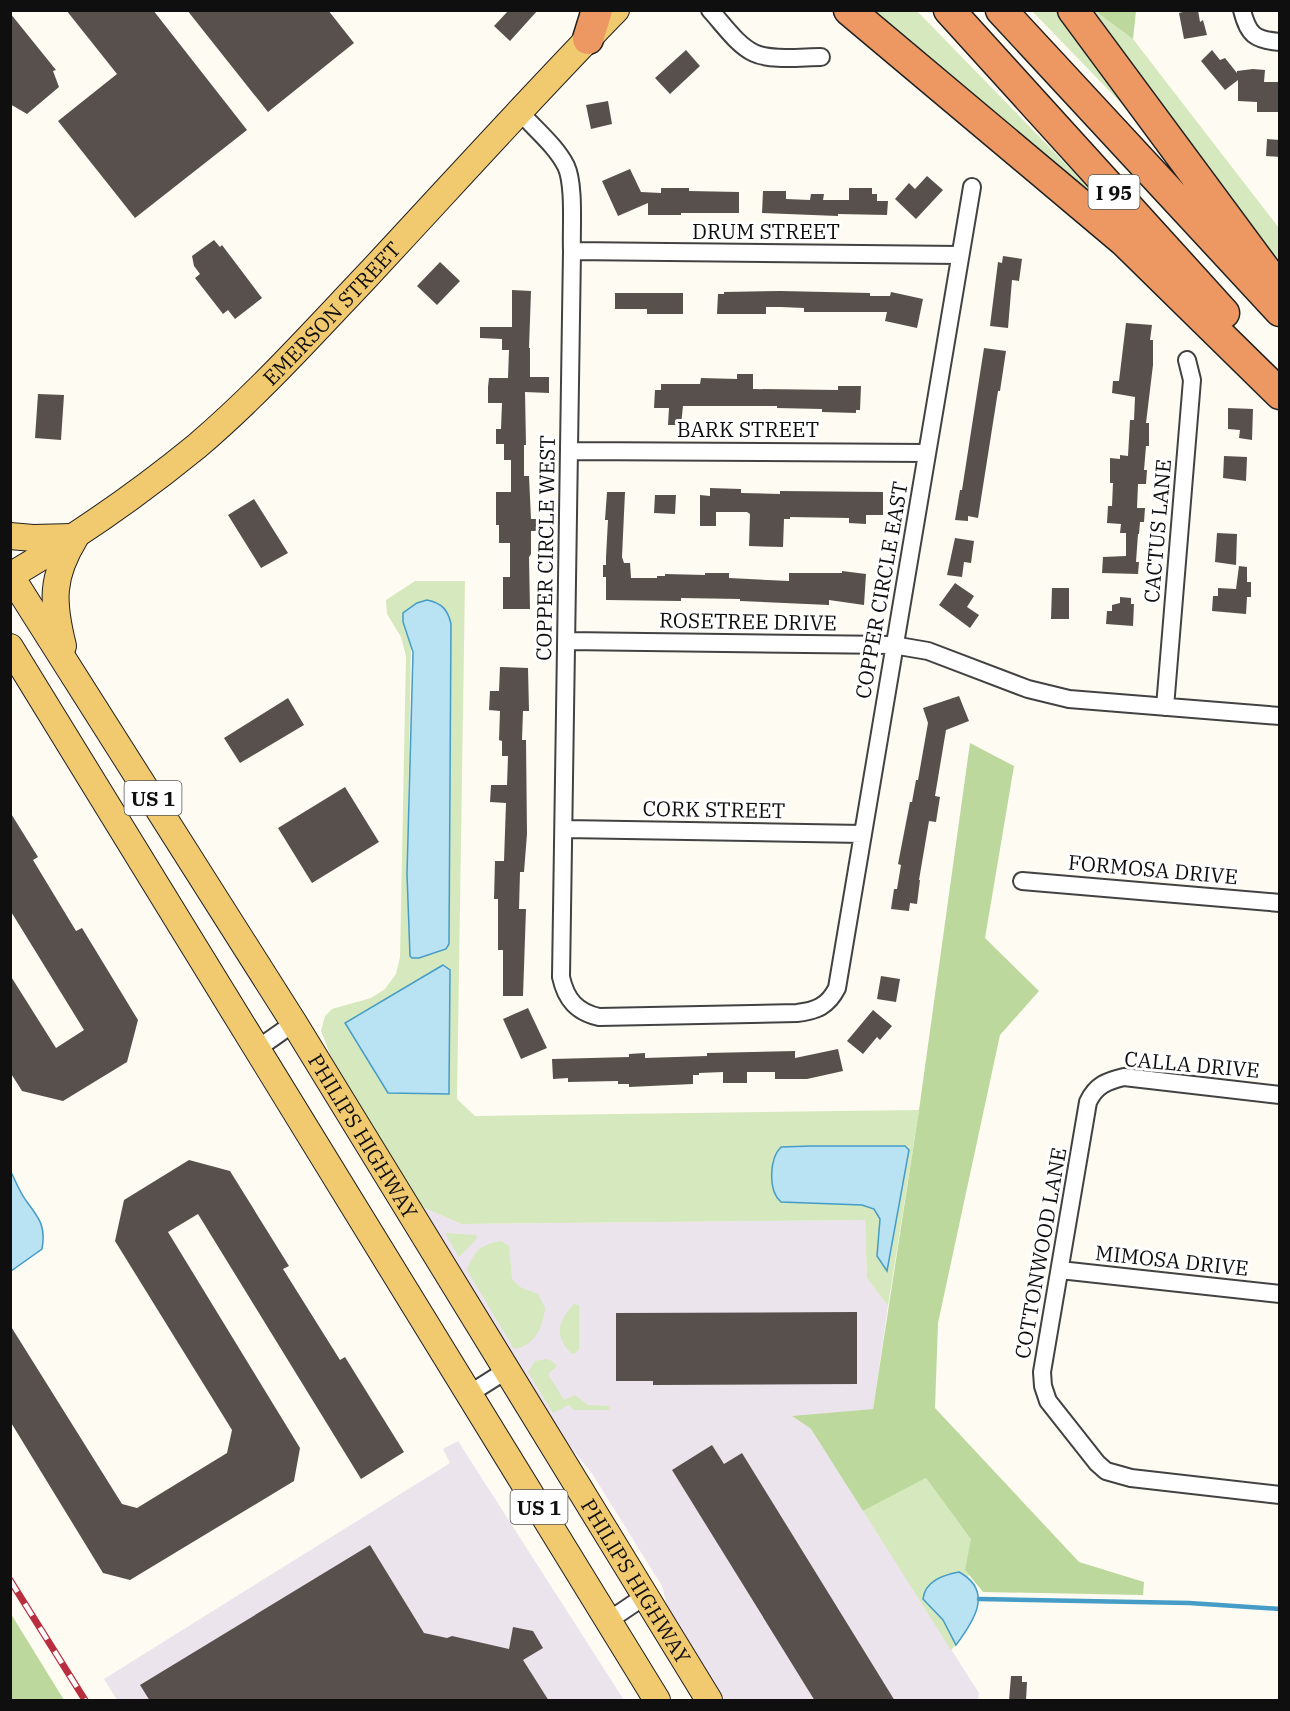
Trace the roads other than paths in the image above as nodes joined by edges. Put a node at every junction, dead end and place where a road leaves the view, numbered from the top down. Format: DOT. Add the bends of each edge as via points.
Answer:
graph roads {
  1 [pos="597,10"];
  2 [pos="616,10"];
  3 [pos="710,10"];
  4 [pos="849,10"];
  5 [pos="949,10"];
  6 [pos="1001,10"];
  7 [pos="1073,10"];
  8 [pos="1242,10"];
  9 [pos="588,39"];
  10 [pos="1280,42"];
  11 [pos="821,57"];
  12 [pos="520,112"];
  13 [pos="972,187"];
  14 [pos="572,251"];
  15 [pos="960,255"];
  16 [pos="1280,288"];
  17 [pos="1280,311"];
  18 [pos="1186,360"];
  19 [pos="1280,374"];
  20 [pos="1280,394"];
  21 [pos="569,451"];
  22 [pos="927,453"];
  23 [pos="10,536"];
  24 [pos="75,537"];
  25 [pos="11,575"];
  26 [pos="567,641"];
  27 [pos="893,645"];
  28 [pos="10,647"];
  29 [pos="66,662"];
  30 [pos="1165,707"];
  31 [pos="1280,716"];
  32 [pos="565,829"];
  33 [pos="863,834"];
  34 [pos="1022,880"];
  35 [pos="1280,903"];
  36 [pos="831,1000"];
  37 [pos="294,1023"];
  38 [pos="257,1049"];
  39 [pos="1101,1084"];
  40 [pos="1280,1095"];
  41 [pos="1059,1270"];
  42 [pos="1280,1294"];
  43 [pos="507,1370"];
  44 [pos="469,1394"];
  45 [pos="1280,1495"];
  46 [pos="645,1596"];
  47 [pos="609,1621"];
  48 [pos="657,1701"];
  49 [pos="709,1701"];
  1 -- 9 [label="highway"];
  2 -- 9 [label="main road, EMERSON STREET"];
  3 -- 11 [label="street" via="755,54"];
  4 -- 20 [label="highway" via="1124,241"];
  5 -- 19 [label="highway, I 95"];
  6 -- 17 [label="highway, I 95"];
  7 -- 16 [label="highway"];
  8 -- 10 [label="street" via="1246,26 1254,36"];
  9 -- 12 [label="main road, EMERSON STREET"];
  12 -- 14 [label="street, COPPER CIRCLE WEST" via="563,160 568,171"];
  12 -- 24 [label="main road, EMERSON STREET" via="244,403 160,475"];
  13 -- 15 [label="street, COPPER CIRCLE EAST"];
  14 -- 15 [label="street, DRUM STREET"];
  14 -- 21 [label="street, COPPER CIRCLE WEST"];
  15 -- 22 [label="street, COPPER CIRCLE EAST"];
  18 -- 30 [label="street, CACTUS LANE" via="1192,380"];
  21 -- 22 [label="street, BARK STREET"];
  21 -- 26 [label="street, COPPER CIRCLE WEST"];
  22 -- 27 [label="street, COPPER CIRCLE EAST"];
  23 -- 24 [label="main road"];
  24 -- 25 [label="main road, EMERSON STREET"];
  24 -- 29 [label="main road" via="55,586 56,617"];
  25 -- 29 [label="main road, PHILIPS HIGHWAY / US 1"];
  26 -- 27 [label="street, ROSETREE DRIVE"];
  26 -- 32 [label="street, COPPER CIRCLE WEST"];
  27 -- 30 [label="street, ROSETREE DRIVE" via="928,651 1045,694"];
  27 -- 33 [label="street, COPPER CIRCLE EAST"];
  28 -- 38 [label="main road, PHILIPS HIGHWAY / US 1"];
  29 -- 37 [label="main road, PHILIPS HIGHWAY / US 1"];
  30 -- 31 [label="street, ROSETREE DRIVE"];
  32 -- 33 [label="street, CORK STREET"];
  32 -- 36 [label="street, COPPER CIRCLE WEST" via="561,977 576,1008 599,1017 797,1013 822,1007"];
  33 -- 36 [label="street, COPPER CIRCLE EAST" via="837,988"];
  34 -- 35 [label="street, FORMOSA DRIVE"];
  37 -- 38 [label="street"];
  37 -- 43 [label="main road, PHILIPS HIGHWAY / US 1"];
  38 -- 44 [label="main road, PHILIPS HIGHWAY / US 1"];
  39 -- 40 [label="street, CALLA DRIVE" via="1124,1077"];
  39 -- 41 [label="street, COTTONWOOD LANE" via="1088,1102"];
  41 -- 42 [label="street, MIMOSA DRIVE"];
  41 -- 45 [label="street, COTTONWOOD LANE" via="1043,1386 1048,1401 1097,1463 1118,1476"];
  43 -- 44 [label="street"];
  43 -- 46 [label="main road, PHILIPS HIGHWAY / US 1"];
  44 -- 47 [label="main road, PHILIPS HIGHWAY / US 1"];
  46 -- 47 [label="street"];
  46 -- 49 [label="main road, PHILIPS HIGHWAY / US 1"];
  47 -- 48 [label="main road, PHILIPS HIGHWAY / US 1"];
}
